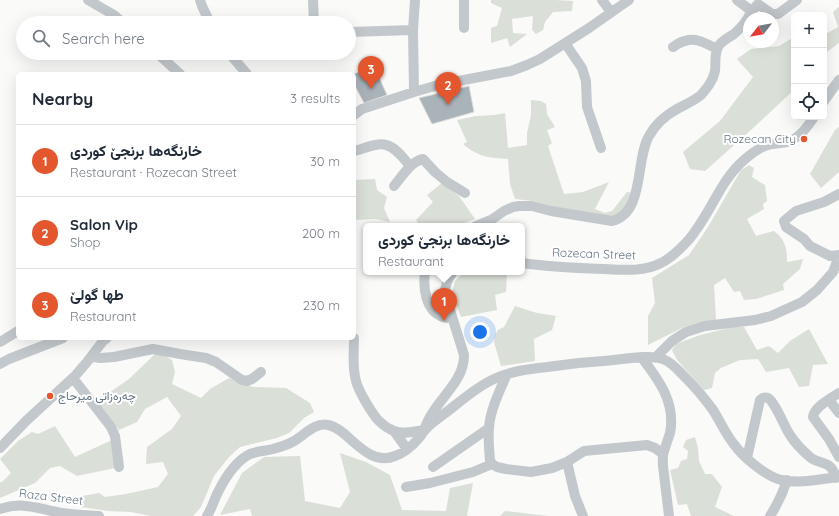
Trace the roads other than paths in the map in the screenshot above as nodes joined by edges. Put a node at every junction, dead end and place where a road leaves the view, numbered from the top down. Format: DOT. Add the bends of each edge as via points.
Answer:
graph roads {
  1 [pos="88,0"];
  2 [pos="200,0"];
  3 [pos="314,0"];
  4 [pos="415,0"];
  5 [pos="464,0"];
  6 [pos="602,0"];
  7 [pos="629,0"];
  8 [pos="738,0"];
  9 [pos="797,0"];
  10 [pos="760,2"];
  11 [pos="611,12"];
  12 [pos="751,12"];
  13 [pos="115,16"];
  14 [pos="207,16"];
  15 [pos="314,16"];
  16 [pos="743,25"];
  17 [pos="464,28"];
  18 [pos="413,30"];
  19 [pos="356,32"];
  20 [pos="565,43"];
  21 [pos="673,47"];
  22 [pos="717,49"];
  23 [pos="165,60"];
  24 [pos="235,60"];
  25 [pos="178,72"];
  26 [pos="245,72"];
  27 [pos="839,80"];
  28 [pos="414,92"];
  29 [pos="827,97"];
  30 [pos="356,114"];
  31 [pos="812,120"];
  32 [pos="601,148"];
  33 [pos="356,150"];
  34 [pos="410,166"];
  35 [pos="394,186"];
  36 [pos="465,193"];
  37 [pos="839,194"];
  38 [pos="484,223"];
  39 [pos="839,256"];
  40 [pos="525,263"];
  41 [pos="425,275"];
  42 [pos="450,275"];
  43 [pos="452,318"];
  44 [pos="16,332"];
  45 [pos="57,340"];
  46 [pos="104,340"];
  47 [pos="354,340"];
  48 [pos="0,342"];
  49 [pos="92,357"];
  50 [pos="656,357"];
  51 [pos="642,358"];
  52 [pos="0,364"];
  53 [pos="261,372"];
  54 [pos="507,374"];
  55 [pos="73,378"];
  56 [pos="839,393"];
  57 [pos="829,400"];
  58 [pos="839,413"];
  59 [pos="489,428"];
  60 [pos="424,430"];
  61 [pos="394,431"];
  62 [pos="0,448"];
  63 [pos="407,449"];
  64 [pos="663,454"];
  65 [pos="839,457"];
  66 [pos="747,458"];
  67 [pos="567,462"];
  68 [pos="492,464"];
  69 [pos="119,467"];
  70 [pos="433,467"];
  71 [pos="837,478"];
  72 [pos="787,480"];
  73 [pos="406,487"];
  74 [pos="0,509"];
  75 [pos="99,516"];
  76 [pos="207,516"];
  77 [pos="583,516"];
  78 [pos="669,516"];
  79 [pos="770,516"];
  1 -- 13 [label="street"];
  2 -- 14 [label="street"];
  3 -- 15 [label="street"];
  4 -- 18 [label="street"];
  5 -- 17 [label="street"];
  6 -- 11 [label="street"];
  7 -- 11 [label="street"];
  8 -- 12 [label="street"];
  9 -- 10 [label="street" via="778,14 772,14"];
  10 -- 12 [label="street"];
  11 -- 20 [label="street"];
  16 -- 22 [label="street"];
  18 -- 19 [label="street"];
  18 -- 28 [label="street"];
  20 -- 28 [label="street" via="528,65 511,71"];
  20 -- 32 [label="street" via="582,68 586,81 587,107"];
  21 -- 22 [label="street" via="690,40"];
  22 -- 38 [label="street" via="715,71 709,86 693,101 667,115 649,134 642,154 634,198 624,216 612,221 532,206 519,206"];
  23 -- 25 [label="street"];
  24 -- 26 [label="street"];
  27 -- 29 [label="street"];
  28 -- 30 [label="street" via="362,109"];
  31 -- 40 [label="street, Rozecan Street" via="791,140 762,146 744,159 729,176 696,231 662,263 644,269 562,268"];
  33 -- 34 [label="street" via="381,144 388,145"];
  34 -- 35 [label="street"];
  34 -- 36 [label="street" via="422,159 447,182"];
  37 -- 39 [label="street" via="796,211 784,221 786,227 810,246 830,256"];
  39 -- 50 [label="street" via="834,272 802,302 755,320 705,326 686,332 672,341"];
  41 -- 43 [label="street" via="425,294 429,304 441,316"];
  42 -- 43 [label="street" via="447,279 445,294"];
  43 -- 60 [label="street" via="464,354 463,364 455,382 427,421"];
  44 -- 48 [label="street"];
  45 -- 52 [label="street"];
  46 -- 49 [label="street"];
  47 -- 61 [label="street" via="356,382 379,421"];
  49 -- 53 [label="street" via="114,358 153,349 206,358 242,380 252,379"];
  49 -- 55 [label="street"];
  50 -- 51 [label="street"];
  50 -- 66 [label="street" via="666,360 697,389 733,444"];
  51 -- 54 [label="street" via="529,369"];
  51 -- 64 [label="street" via="664,391 668,402 670,433"];
  54 -- 59 [label="street" via="498,394"];
  54 -- 60 [label="street" via="483,385"];
  55 -- 62 [label="street"];
  55 -- 69 [label="street" via="111,427 115,436"];
  56 -- 57 [label="street"];
  57 -- 58 [label="street"];
  57 -- 65 [label="street" via="816,409 813,417"];
  59 -- 68 [label="street"];
  59 -- 70 [label="street"];
  60 -- 61 [label="street"];
  60 -- 63 [label="street"];
  61 -- 63 [label="street"];
  63 -- 76 [label="street" via="392,458 372,456 337,428 322,424 285,445 249,455 242,460 226,478"];
  64 -- 67 [label="street" via="647,445 584,451"];
  64 -- 78 [label="street"];
  66 -- 71 [label="street" via="760,400 766,398 770,399 785,428 798,445 812,458 830,466"];
  66 -- 72 [label="street" via="753,465 781,480"];
  67 -- 68 [label="street" via="531,472 496,467"];
  67 -- 77 [label="street"];
  68 -- 73 [label="street" via="473,472"];
  71 -- 72 [label="street"];
  72 -- 79 [label="street"];
  74 -- 75 [label="street, Raza Street" via="30,506 64,513"];
}
